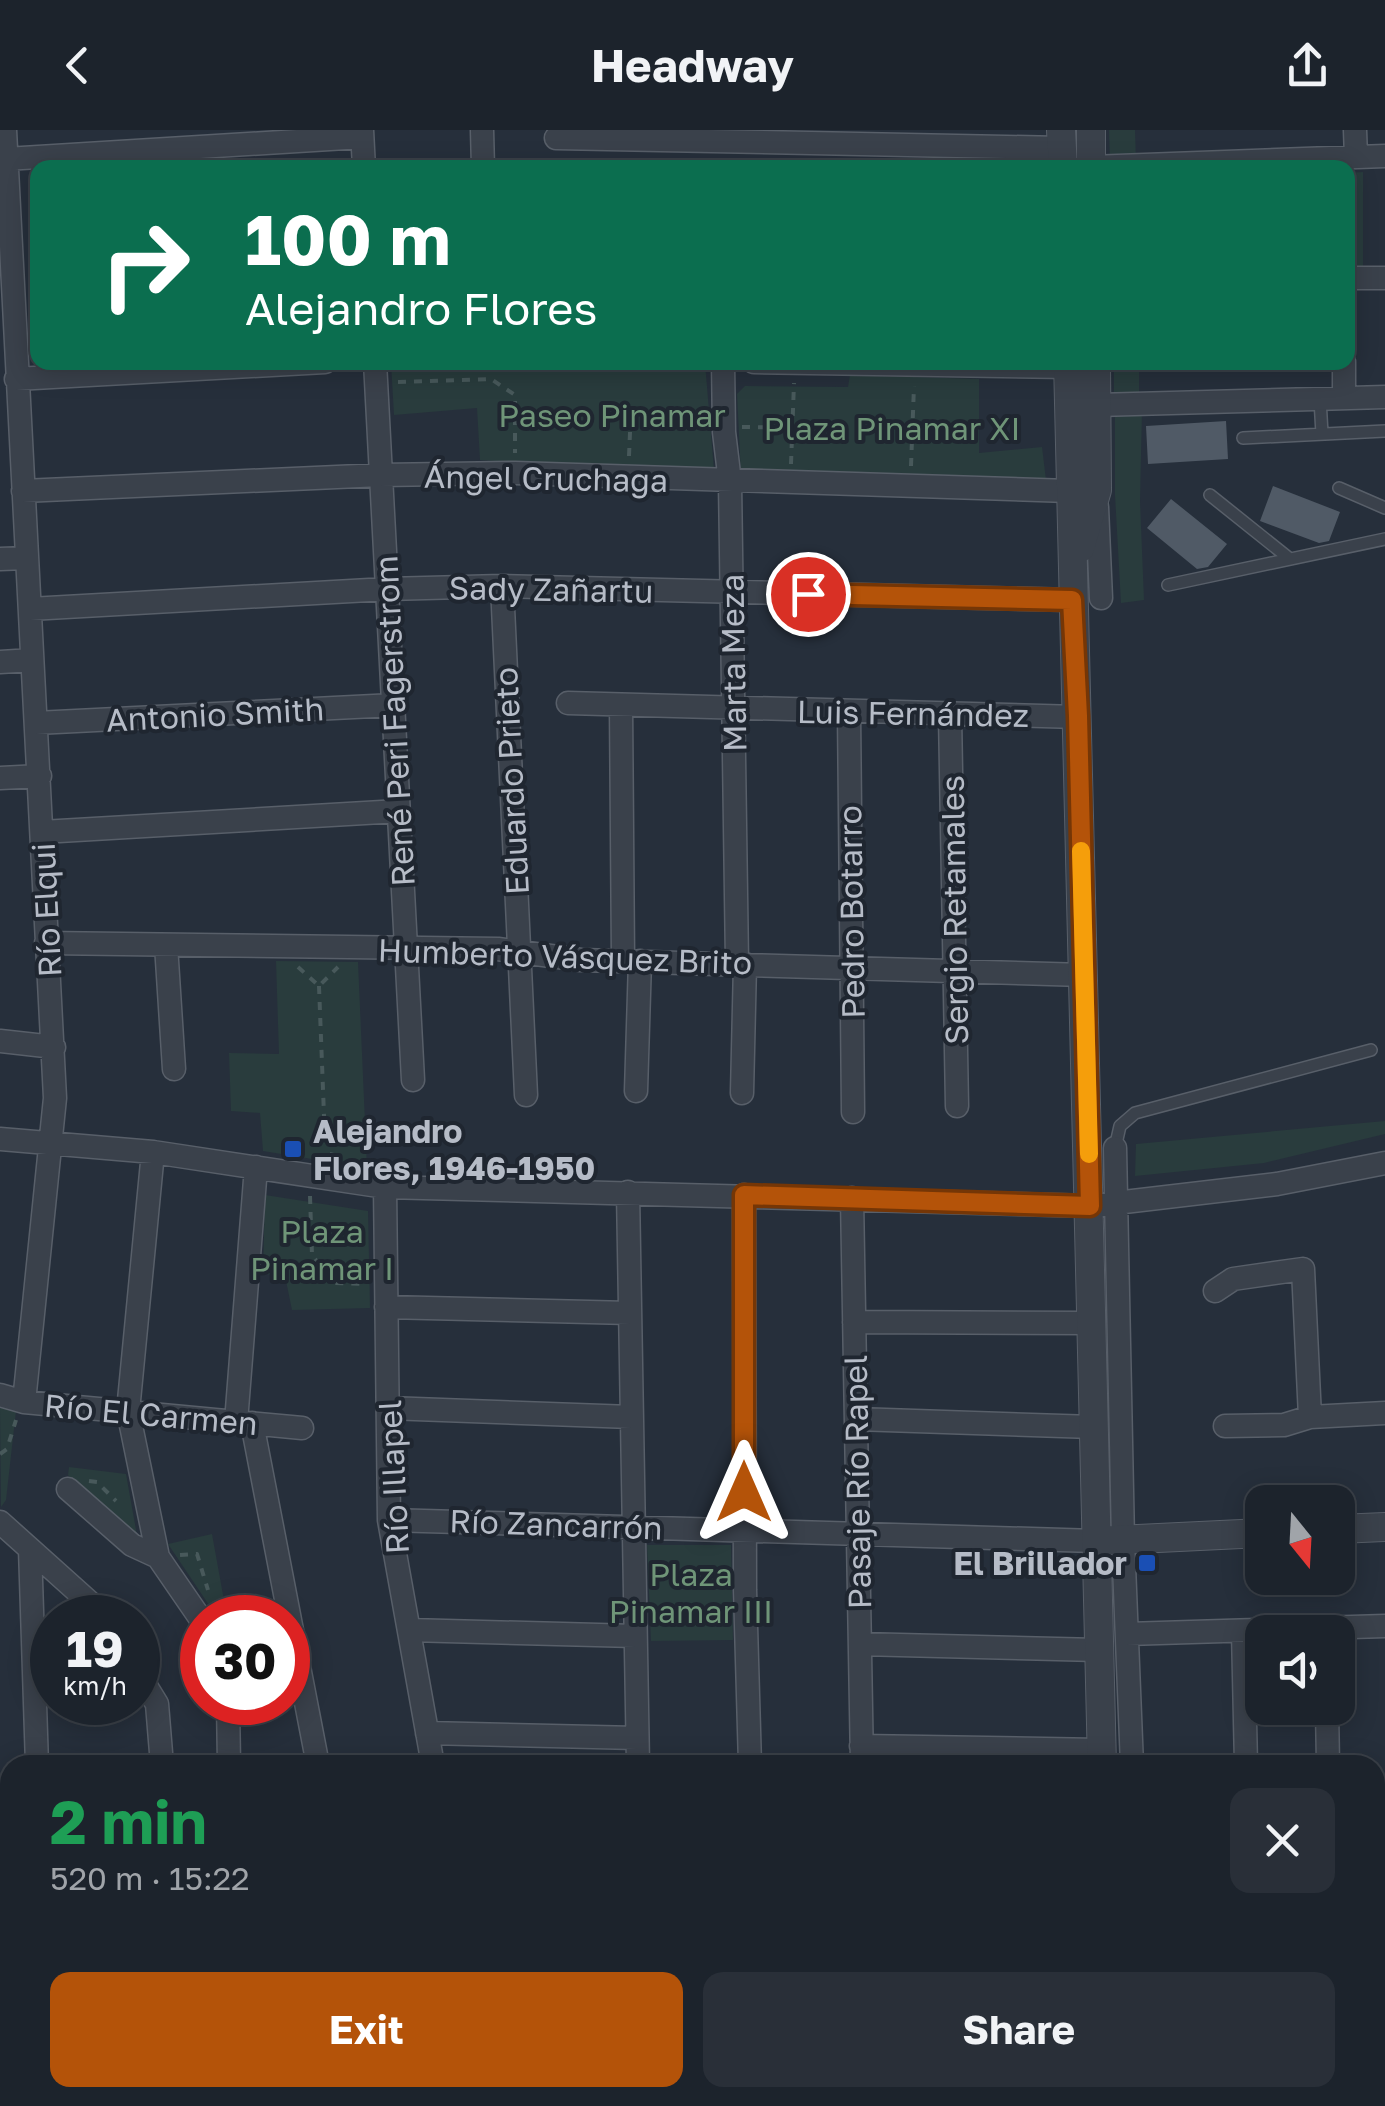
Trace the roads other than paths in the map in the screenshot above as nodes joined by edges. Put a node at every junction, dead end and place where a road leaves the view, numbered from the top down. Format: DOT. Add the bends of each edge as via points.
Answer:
graph roads {
  1 [pos="5,130"];
  2 [pos="482,130"];
  3 [pos="1090,130"];
  4 [pos="1356,130"];
  5 [pos="362,133"];
  6 [pos="725,136"];
  7 [pos="556,138"];
  8 [pos="1062,149"];
  9 [pos="1385,156"];
  10 [pos="1356,157"];
  11 [pos="6,159"];
  12 [pos="364,160"];
  13 [pos="483,160"];
  14 [pos="1091,160"];
  15 [pos="1276,160"];
  16 [pos="30,270"];
  17 [pos="12,271"];
  18 [pos="1355,278"];
  19 [pos="1385,278"];
  20 [pos="180,370"];
  21 [pos="374,370"];
  22 [pos="723,370"];
  23 [pos="1069,370"];
  24 [pos="1096,370"];
  25 [pos="1344,370"];
  26 [pos="16,379"];
  27 [pos="1385,397"];
  28 [pos="1344,398"];
  29 [pos="1320,399"];
  30 [pos="1097,405"];
  31 [pos="10,417"];
  32 [pos="1385,431"];
  33 [pos="1322,434"];
  34 [pos="1244,438"];
  35 [pos="381,475"];
  36 [pos="730,482"];
  37 [pos="1339,488"];
  38 [pos="23,490"];
  39 [pos="1083,490"];
  40 [pos="1210,495"];
  41 [pos="1385,508"];
  42 [pos="1385,539"];
  43 [pos="0,558"];
  44 [pos="27,558"];
  45 [pos="1290,559"];
  46 [pos="1168,584"];
  47 [pos="502,586"];
  48 [pos="387,589"];
  49 [pos="1071,589"];
  50 [pos="732,592"];
  51 [pos="1101,598"];
  52 [pos="30,609"];
  53 [pos="32,660"];
  54 [pos="0,662"];
  55 [pos="568,703"];
  56 [pos="394,705"];
  57 [pos="620,705"];
  58 [pos="734,708"];
  59 [pos="848,712"];
  60 [pos="950,715"];
  61 [pos="1078,716"];
  62 [pos="36,723"];
  63 [pos="40,776"];
  64 [pos="0,778"];
  65 [pos="399,811"];
  66 [pos="42,832"];
  67 [pos="46,944"];
  68 [pos="166,945"];
  69 [pos="407,947"];
  70 [pos="518,950"];
  71 [pos="632,961"];
  72 [pos="741,964"];
  73 [pos="851,967"];
  74 [pos="954,970"];
  75 [pos="1084,975"];
  76 [pos="0,1041"];
  77 [pos="54,1047"];
  78 [pos="1370,1050"];
  79 [pos="174,1069"];
  80 [pos="413,1080"];
  81 [pos="636,1091"];
  82 [pos="742,1093"];
  83 [pos="526,1095"];
  84 [pos="957,1106"];
  85 [pos="853,1112"];
  86 [pos="0,1139"];
  87 [pos="51,1144"];
  88 [pos="1115,1148"];
  89 [pos="153,1152"];
  90 [pos="1385,1163"];
  91 [pos="256,1167"];
  92 [pos="385,1187"];
  93 [pos="628,1192"];
  94 [pos="744,1195"];
  95 [pos="852,1198"];
  96 [pos="1102,1204"];
  97 [pos="1216,1292"];
  98 [pos="386,1296"];
  99 [pos="630,1312"];
  100 [pos="854,1322"];
  101 [pos="1092,1324"];
  102 [pos="0,1394"];
  103 [pos="24,1402"];
  104 [pos="388,1408"];
  105 [pos="128,1412"];
  106 [pos="1385,1413"];
  107 [pos="1310,1416"];
  108 [pos="631,1417"];
  109 [pos="856,1419"];
  110 [pos="244,1422"];
  111 [pos="1225,1426"];
  112 [pos="302,1428"];
  113 [pos="1093,1428"];
  114 [pos="68,1488"];
  115 [pos="389,1520"];
  116 [pos="0,1522"];
  117 [pos="632,1526"];
  118 [pos="1385,1527"];
  119 [pos="744,1529"];
  120 [pos="1355,1529"];
  121 [pos="858,1533"];
  122 [pos="1245,1534"];
  123 [pos="1109,1540"];
  124 [pos="30,1549"];
  125 [pos="158,1557"];
  126 [pos="81,1595"];
  127 [pos="184,1595"];
  128 [pos="282,1595"];
  129 [pos="1385,1626"];
  130 [pos="1355,1629"];
  131 [pos="409,1630"];
  132 [pos="1242,1632"];
  133 [pos="1245,1632"];
  134 [pos="1127,1634"];
  135 [pos="635,1636"];
  136 [pos="860,1644"];
  137 [pos="1098,1650"];
  138 [pos="1245,1651"];
  139 [pos="159,1725"];
  140 [pos="230,1725"];
  141 [pos="310,1725"];
  142 [pos="1252,1725"];
  143 [pos="1327,1725"];
  144 [pos="427,1733"];
  145 [pos="637,1738"];
  146 [pos="37,1755"];
  147 [pos="161,1755"];
  148 [pos="231,1755"];
  149 [pos="316,1755"];
  150 [pos="431,1755"];
  151 [pos="638,1755"];
  152 [pos="750,1755"];
  153 [pos="862,1755"];
  154 [pos="1102,1755"];
  155 [pos="1132,1755"];
  156 [pos="1247,1755"];
  157 [pos="1328,1755"];
  1 -- 11 [label="street, Río Elqui"];
  2 -- 13 [label="street"];
  3 -- 14 [label="street"];
  4 -- 10 [label="street"];
  5 -- 11 [label="street"];
  5 -- 12 [label="street"];
  6 -- 7 [label="street"];
  6 -- 8 [label="street"];
  9 -- 10 [label="street"];
  10 -- 15 [label="street"];
  11 -- 17 [label="street, Río Elqui"];
  16 -- 17 [label="street"];
  17 -- 26 [label="street, Río Elqui"];
  18 -- 19 [label="street"];
  20 -- 26 [label="street"];
  21 -- 35 [label="street, René Peri Fagerstrom"];
  22 -- 36 [label="street, Marta Meza"];
  23 -- 39 [label="street"];
  24 -- 30 [label="street"];
  25 -- 28 [label="street"];
  26 -- 31 [label="street, Río Elqui"];
  27 -- 28 [label="street"];
  28 -- 29 [label="street"];
  29 -- 30 [label="street"];
  29 -- 33 [label="lane"];
  30 -- 39 [label="street"];
  31 -- 38 [label="street, Río Elqui"];
  32 -- 33 [label="lane"];
  33 -- 34 [label="lane"];
  35 -- 36 [label="street, Ángel Cruchaga"];
  35 -- 38 [label="street, Ángel Cruchaga"];
  35 -- 48 [label="street, René Peri Fagerstrom"];
  36 -- 39 [label="street, Ángel Cruchaga"];
  36 -- 50 [label="street, Marta Meza"];
  37 -- 41 [label="lane"];
  38 -- 44 [label="street, Río Elqui"];
  39 -- 49 [label="street"];
  39 -- 51 [label="street"];
  40 -- 45 [label="lane"];
  42 -- 45 [label="lane"];
  43 -- 44 [label="street"];
  44 -- 52 [label="street, Río Elqui"];
  45 -- 46 [label="lane"];
  47 -- 48 [label="street, Sady Zañartu"];
  47 -- 50 [label="street, Sady Zañartu"];
  47 -- 70 [label="street, Eduardo Prieto"];
  48 -- 52 [label="street, Sady Zañartu"];
  48 -- 56 [label="street, René Peri Fagerstrom"];
  49 -- 50 [label="street, Sady Zañartu"];
  49 -- 61 [label="street"];
  50 -- 58 [label="street, Marta Meza"];
  52 -- 53 [label="street, Río Elqui"];
  53 -- 54 [label="street"];
  53 -- 62 [label="street, Río Elqui"];
  55 -- 57 [label="street, Luis Fernández"];
  56 -- 62 [label="street, Antonio Smith"];
  56 -- 65 [label="street, René Peri Fagerstrom"];
  57 -- 58 [label="street, Luis Fernández"];
  57 -- 71 [label="street"];
  58 -- 59 [label="street, Luis Fernández"];
  58 -- 72 [label="street, Marta Meza"];
  59 -- 60 [label="street, Luis Fernández"];
  59 -- 73 [label="street, Pedro Botarro"];
  60 -- 61 [label="street, Luis Fernández"];
  60 -- 74 [label="street, Sergio Retamales"];
  61 -- 75 [label="street"];
  62 -- 63 [label="street, Río Elqui"];
  63 -- 64 [label="street"];
  63 -- 66 [label="street, Río Elqui"];
  65 -- 66 [label="street"];
  65 -- 69 [label="street, René Peri Fagerstrom"];
  66 -- 67 [label="street, Río Elqui"];
  67 -- 68 [label="street, Humberto Vásquez Brito"];
  67 -- 77 [label="street, Río Elqui"];
  68 -- 69 [label="street, Humberto Vásquez Brito"];
  68 -- 79 [label="street"];
  69 -- 70 [label="street, Humberto Vásquez Brito"];
  69 -- 80 [label="street, René Peri Fagerstrom"];
  70 -- 71 [label="street, Humberto Vásquez Brito"];
  70 -- 83 [label="street, Eduardo Prieto"];
  71 -- 72 [label="street, Humberto Vásquez Brito"];
  71 -- 81 [label="street"];
  72 -- 73 [label="street, Humberto Vásquez Brito"];
  72 -- 82 [label="street, Marta Meza"];
  73 -- 74 [label="street, Humberto Vásquez Brito"];
  73 -- 85 [label="street, Pedro Botarro"];
  74 -- 75 [label="street, Humberto Vásquez Brito"];
  74 -- 84 [label="street, Sergio Retamales"];
  75 -- 96 [label="street"];
  76 -- 77 [label="street"];
  77 -- 87 [label="street, Río Elqui"];
  78 -- 88 [label="lane" via="1135,1114 1120,1126"];
  86 -- 87 [label="street"];
  87 -- 89 [label="street"];
  87 -- 103 [label="street, Río Elqui"];
  88 -- 96 [label="street"];
  89 -- 91 [label="street"];
  89 -- 105 [label="street"];
  90 -- 96 [label="street"];
  91 -- 92 [label="street"];
  91 -- 110 [label="street"];
  92 -- 93 [label="street"];
  92 -- 98 [label="street, Río Illapel"];
  93 -- 94 [label="street"];
  93 -- 99 [label="street"];
  94 -- 95 [label="street"];
  94 -- 119 [label="street"];
  95 -- 96 [label="street"];
  95 -- 100 [label="street, Pasaje Río Rapel"];
  96 -- 101 [label="street"];
  96 -- 123 [label="street"];
  97 -- 107 [label="street" via="1234,1278 1303,1269"];
  98 -- 99 [label="street"];
  98 -- 104 [label="street, Río Illapel"];
  99 -- 108 [label="street"];
  100 -- 101 [label="street"];
  100 -- 109 [label="street, Pasaje Río Rapel"];
  101 -- 113 [label="street"];
  102 -- 103 [label="street, Río El Carmen"];
  103 -- 105 [label="street, Río El Carmen"];
  104 -- 108 [label="street"];
  104 -- 115 [label="street, Río Illapel"];
  105 -- 110 [label="street, Río El Carmen"];
  105 -- 125 [label="street"];
  106 -- 107 [label="street"];
  107 -- 111 [label="street" via="1284,1425"];
  108 -- 117 [label="street"];
  109 -- 113 [label="street"];
  109 -- 121 [label="street, Pasaje Río Rapel"];
  110 -- 112 [label="street, Río El Carmen"];
  110 -- 128 [label="street"];
  113 -- 123 [label="street"];
  114 -- 125 [label="street" via="132,1544"];
  115 -- 117 [label="street, Río Zancarrón"];
  115 -- 131 [label="street, Río Illapel"];
  116 -- 124 [label="street"];
  117 -- 119 [label="street, Río Zancarrón"];
  117 -- 135 [label="street"];
  118 -- 120 [label="street"];
  119 -- 121 [label="street, Río Zancarrón"];
  119 -- 152 [label="street"];
  121 -- 123 [label="street, Río Zancarrón"];
  121 -- 136 [label="street, Pasaje Río Rapel"];
  122 -- 123 [label="street, Río Zancarrón"];
  123 -- 134 [label="street"];
  123 -- 137 [label="street"];
  124 -- 126 [label="street"];
  124 -- 146 [label="street"];
  125 -- 127 [label="street"];
  129 -- 130 [label="street"];
  131 -- 135 [label="street"];
  131 -- 144 [label="street, Río Illapel"];
  132 -- 133 [label="street"];
  132 -- 134 [label="street"];
  132 -- 138 [label="street"];
  134 -- 155 [label="street"];
  135 -- 145 [label="street"];
  136 -- 137 [label="street"];
  136 -- 153 [label="street, Pasaje Río Rapel"];
  137 -- 154 [label="street"];
  139 -- 147 [label="street"];
  140 -- 148 [label="street"];
  141 -- 149 [label="street"];
  142 -- 156 [label="street"];
  143 -- 157 [label="street"];
  144 -- 145 [label="street"];
  144 -- 150 [label="street, Río Illapel"];
  145 -- 151 [label="street"];
}
